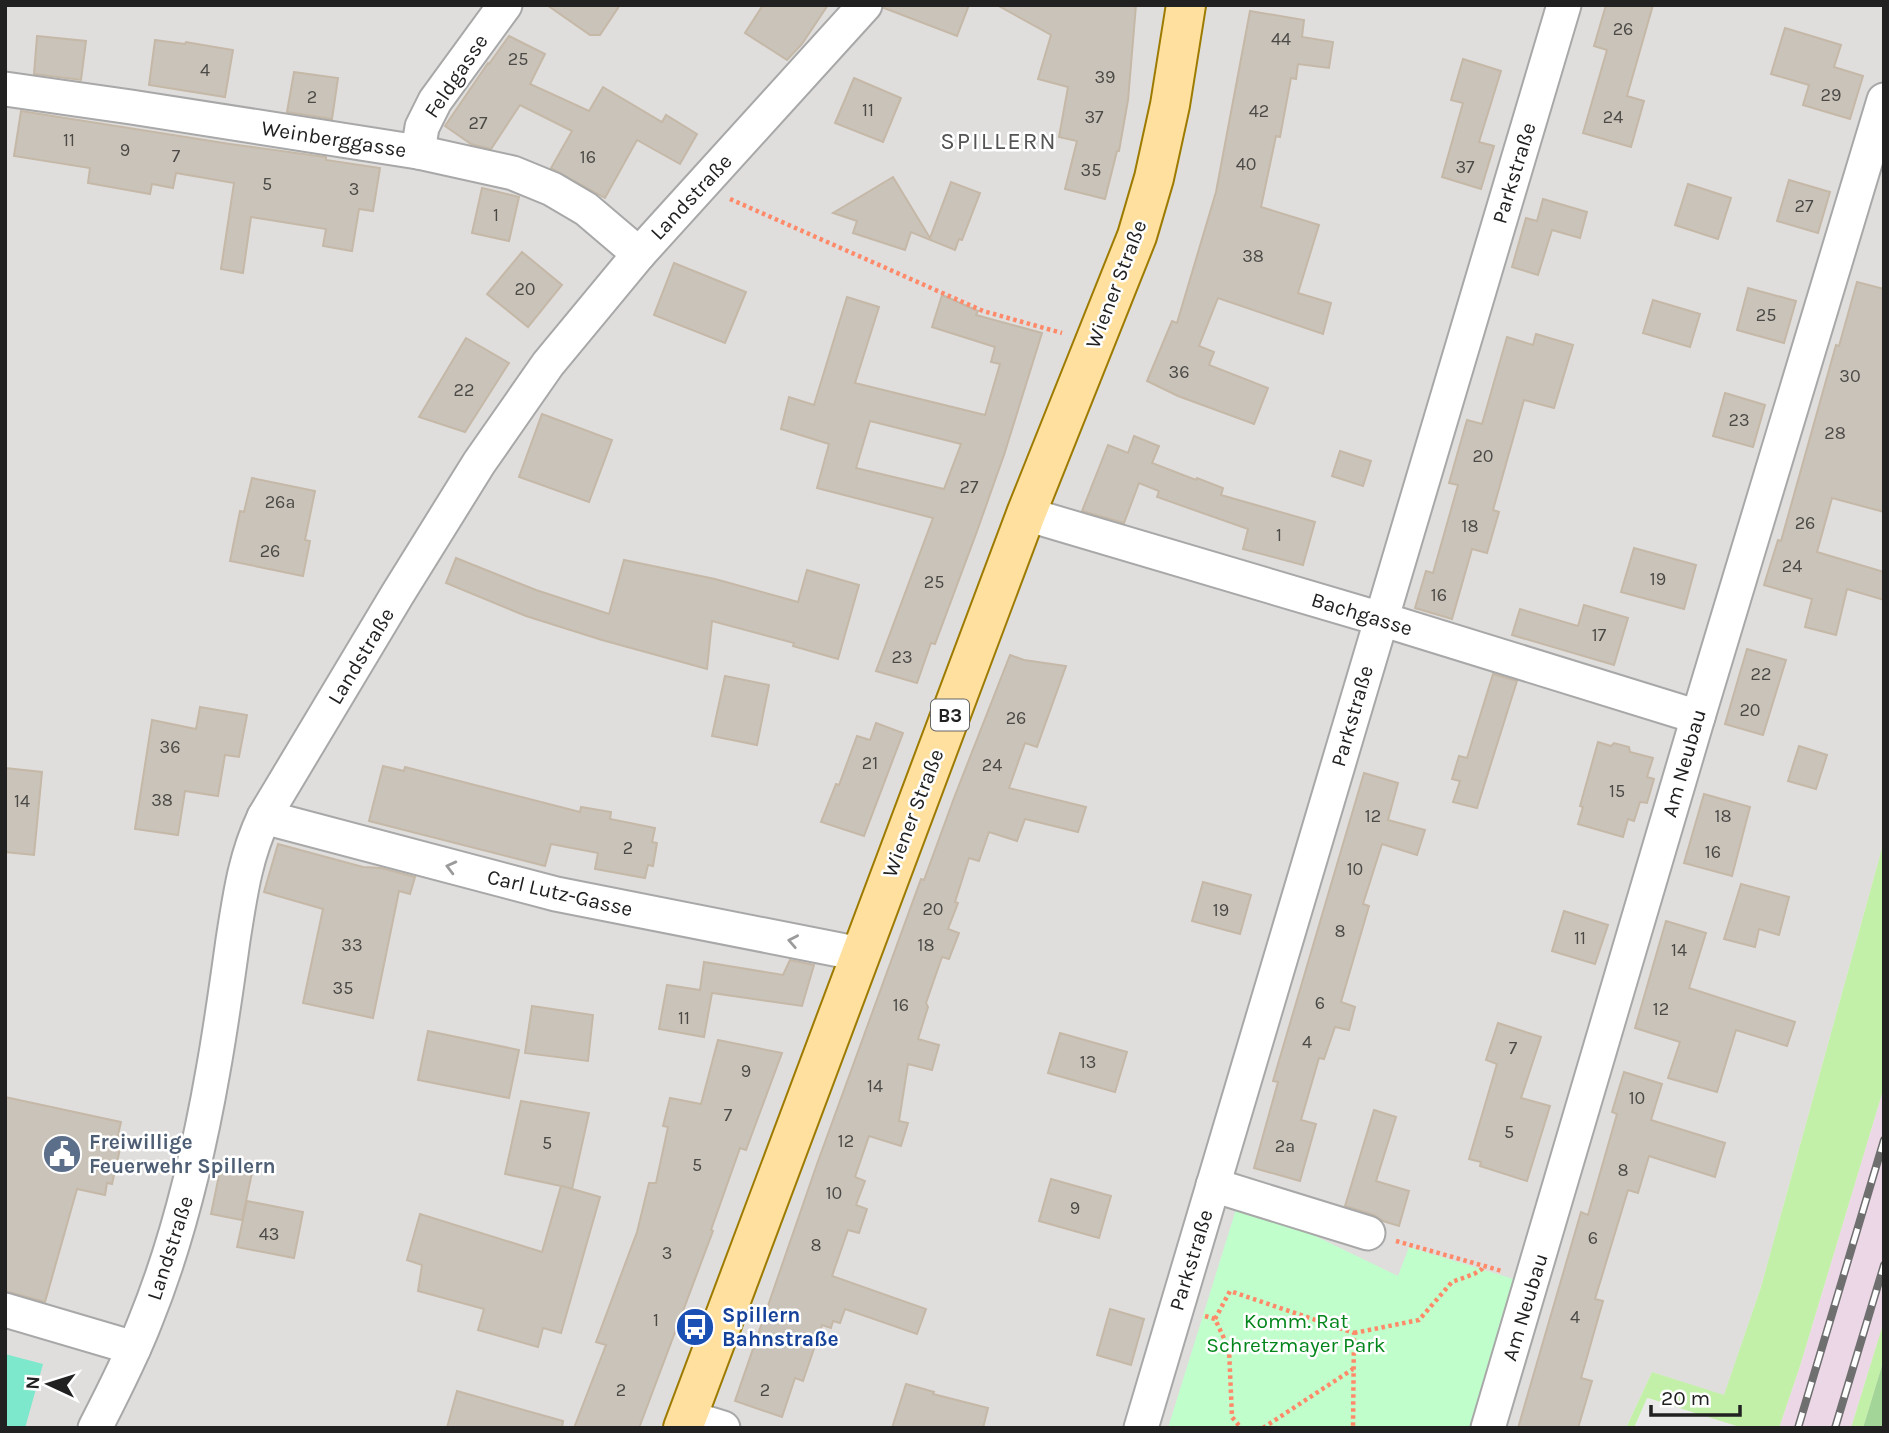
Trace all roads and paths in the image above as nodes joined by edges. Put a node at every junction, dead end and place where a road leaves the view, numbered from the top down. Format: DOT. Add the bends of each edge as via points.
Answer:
graph roads {
  1 [pos="505,5"];
  2 [pos="865,5"];
  3 [pos="1186,5"];
  4 [pos="1564,5"];
  5 [pos="5,89"];
  6 [pos="1884,100"];
  7 [pos="418,152"];
  8 [pos="705,183"];
  9 [pos="639,254"];
  10 [pos="1093,342"];
  11 [pos="1026,514"];
  12 [pos="1381,619"];
  13 [pos="1698,717"];
  14 [pos="264,817"];
  15 [pos="860,954"];
  16 [pos="1213,1185"];
  17 [pos="1368,1233"];
  18 [pos="1484,1266"];
  19 [pos="1533,1279"];
  20 [pos="1177,1307"];
  21 [pos="5,1310"];
  22 [pos="1214,1319"];
  23 [pos="1354,1333"];
  24 [pos="134,1348"];
  25 [pos="1353,1369"];
  26 [pos="685,1422"];
  27 [pos="95,1428"];
  28 [pos="723,1428"];
  29 [pos="1141,1428"];
  30 [pos="1241,1428"];
  31 [pos="1263,1428"];
  32 [pos="1353,1428"];
  33 [pos="1488,1428"];
  1 -- 7 [label="street, Feldgasse" via="435,101 422,127"];
  2 -- 8 [label="street, Landstraße"];
  3 -- 10 [label="main road, Wiener Straße / B3" via="1154,178 1137,236"];
  4 -- 12 [label="street, Parkstraße"];
  5 -- 7 [label="street, Weinberggasse"];
  6 -- 13 [label="street, Am Neubau"];
  7 -- 9 [label="street, Weinberggasse" via="513,173 552,189 586,209"];
  8 -- 9 [label="street, Landstraße"];
  8 -- 10 [label="path" via="728,198 983,311"];
  9 -- 14 [label="street, Landstraße" via="548,364 479,463"];
  10 -- 11 [label="main road, Wiener Straße / B3"];
  11 -- 12 [label="street, Bachgasse"];
  11 -- 15 [label="main road, Wiener Straße / B3"];
  12 -- 13 [label="street, Bachgasse"];
  12 -- 16 [label="street, Parkstraße"];
  13 -- 19 [label="street, Am Neubau"];
  15 -- 14 [label="street, Carl Lutz-Gasse, one-way" via="556,894"];
  14 -- 24 [label="street, Landstraße" via="241,889 194,1171 161,1280"];
  15 -- 26 [label="main road, Wiener Straße / B3"];
  16 -- 17 [label="street"];
  16 -- 20 [label="street, Parkstraße"];
  17 -- 18 [label="path"];
  18 -- 19 [label="path"];
  18 -- 23 [label="path" via="1452,1282 1419,1320"];
  19 -- 33 [label="street, Am Neubau"];
  20 -- 22 [label="path"];
  20 -- 29 [label="street, Parkstraße"];
  21 -- 24 [label="street"];
  22 -- 23 [label="path" via="1230,1291"];
  22 -- 30 [label="path" via="1229,1349 1232,1417"];
  23 -- 25 [label="path"];
  24 -- 27 [label="street, Landstraße"];
  25 -- 31 [label="path"];
  25 -- 32 [label="path"];
  26 -- 28 [label="street"];
}
